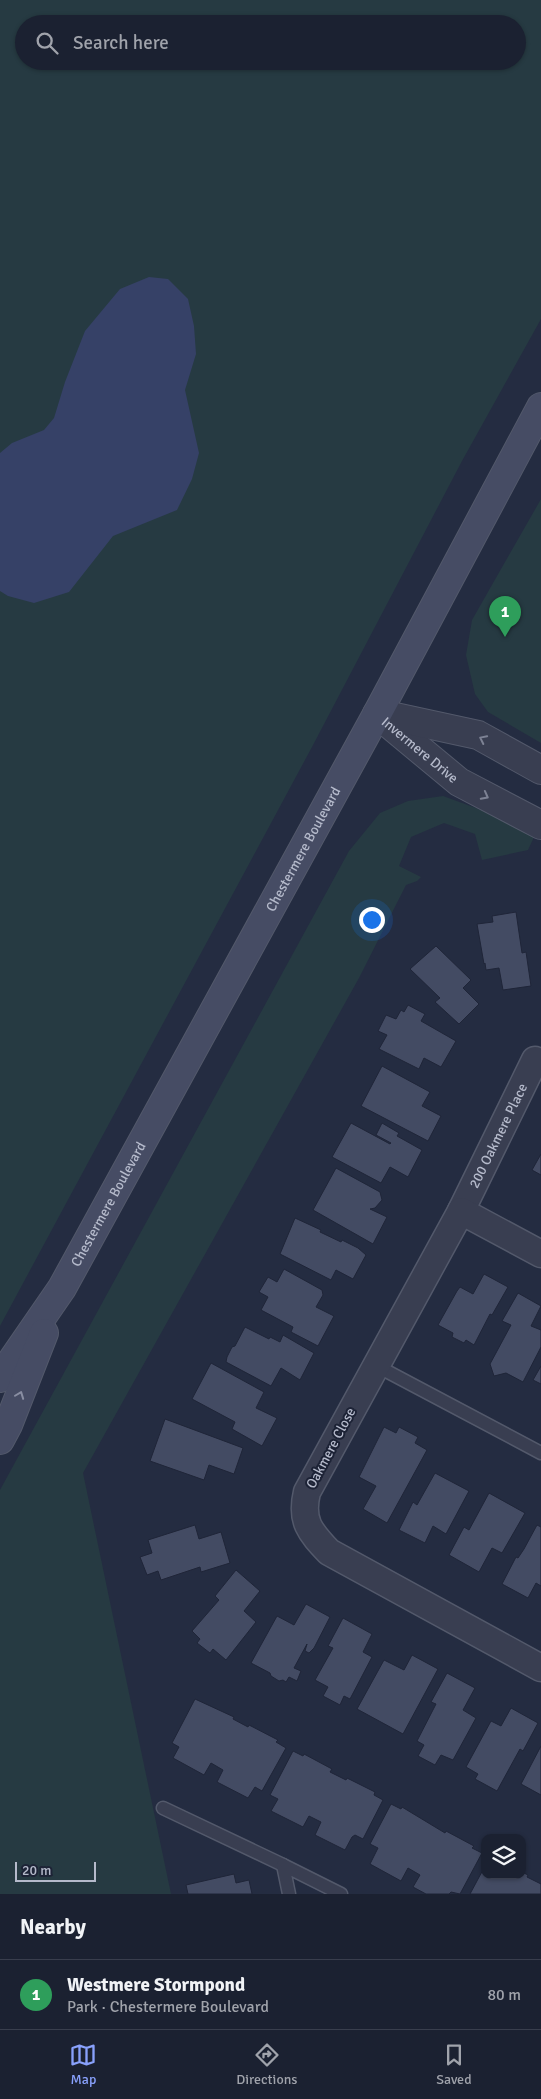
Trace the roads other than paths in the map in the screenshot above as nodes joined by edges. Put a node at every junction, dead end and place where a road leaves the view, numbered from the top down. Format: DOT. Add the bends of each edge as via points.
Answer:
graph roads {
  1 [pos="541,407"];
  2 [pos="376,714"];
  3 [pos="541,770"];
  4 [pos="541,825"];
  5 [pos="535,1060"];
  6 [pos="461,1211"];
  7 [pos="541,1254"];
  8 [pos="62,1288"];
  9 [pos="375,1365"];
  10 [pos="0,1378"];
  11 [pos="0,1440"];
  12 [pos="541,1453"];
  13 [pos="541,1668"];
  14 [pos="163,1808"];
  15 [pos="282,1865"];
  16 [pos="289,1894"];
  17 [pos="341,1894"];
  1 -- 2 [label="main road, Chestermere Boulevard"];
  3 -- 2 [label="street, Invermere Drive, one-way" via="478,736"];
  2 -- 4 [label="street, Invermere Drive, one-way" via="459,782"];
  2 -- 8 [label="main road, Chestermere Boulevard"];
  5 -- 6 [label="street, 200 Oakmere Place"];
  6 -- 7 [label="street"];
  6 -- 9 [label="street, Oakmere Close"];
  8 -- 10 [label="main road, Chestermere Boulevard"];
  11 -- 8 [label="main road, Chestermere Boulevard, one-way"];
  9 -- 12 [label="lane"];
  9 -- 13 [label="street, Oakmere Close" via="307,1492 303,1506 313,1535 329,1552"];
  14 -- 15 [label="lane"];
  15 -- 16 [label="lane"];
  15 -- 17 [label="lane"];
}
